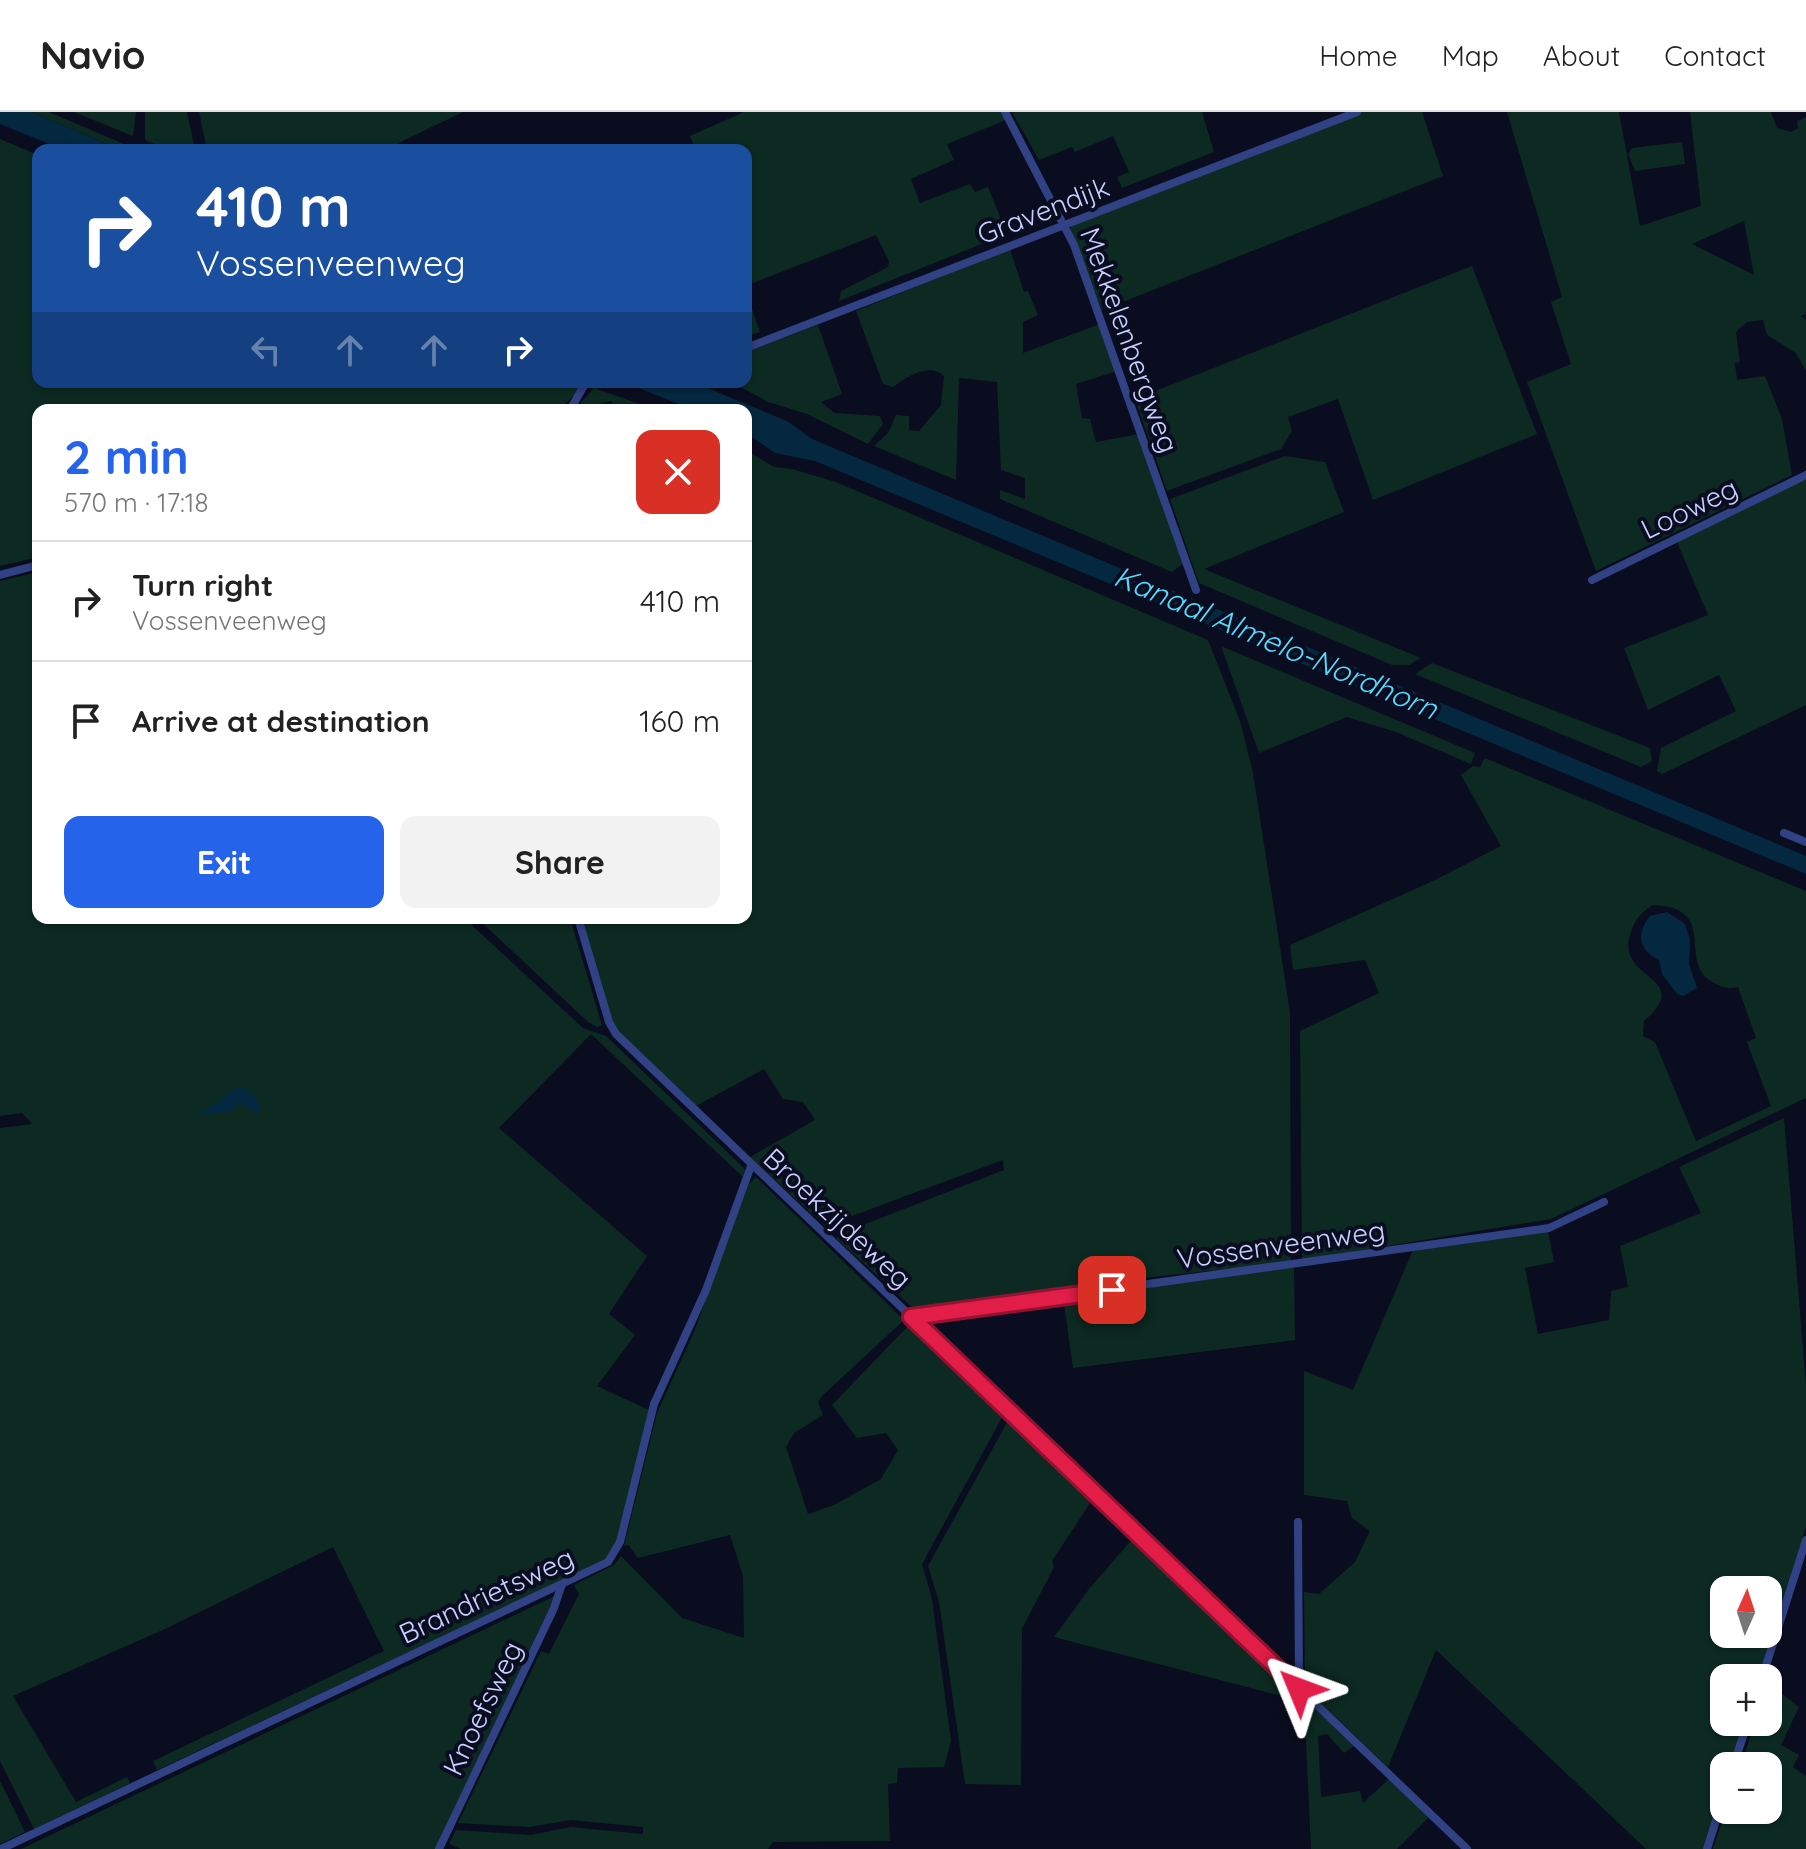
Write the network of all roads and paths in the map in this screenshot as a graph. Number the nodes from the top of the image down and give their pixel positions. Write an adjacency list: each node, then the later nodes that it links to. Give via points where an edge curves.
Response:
1 (1005, 112): 3 (street, Mekkelenbergweg)
2 (1357, 112): 3 (street, Gravendijk)
3 (1065, 225): 4 (street, Gravendijk); 9 (street, Mekkelenbergweg)
4 (752, 346)
5 (1806, 475): 8 (street, Looweg)
6 (32, 567): 7 (street)
7 (0, 575)
8 (1592, 580)
9 (1196, 590)
10 (1784, 833): 11 (street)
11 (1806, 842)
12 (580, 924): 13 (street, Broekzijdeweg, via 616,1034)
13 (751, 1166): 15 (street, Broekzijdeweg); 18 (street, Brandrietsweg, via 706,1290 654,1404 620,1542 608,1562)
14 (1604, 1202): 15 (street, Vossenveenweg, via 1549,1228)
15 (911, 1317): 20 (street, Broekzijdeweg)
16 (1298, 1522): 20 (street)
17 (1806, 1540): 19 (street)
18 (562, 1584): 22 (street, Brandrietsweg); 23 (street, Knoefsweg)
19 (1766, 1664)
20 (1299, 1689): 24 (street, Broekzijdeweg)
21 (1715, 1824): 25 (street)
22 (1, 1849)
23 (439, 1849)
24 (1467, 1849)
25 (1707, 1849)

